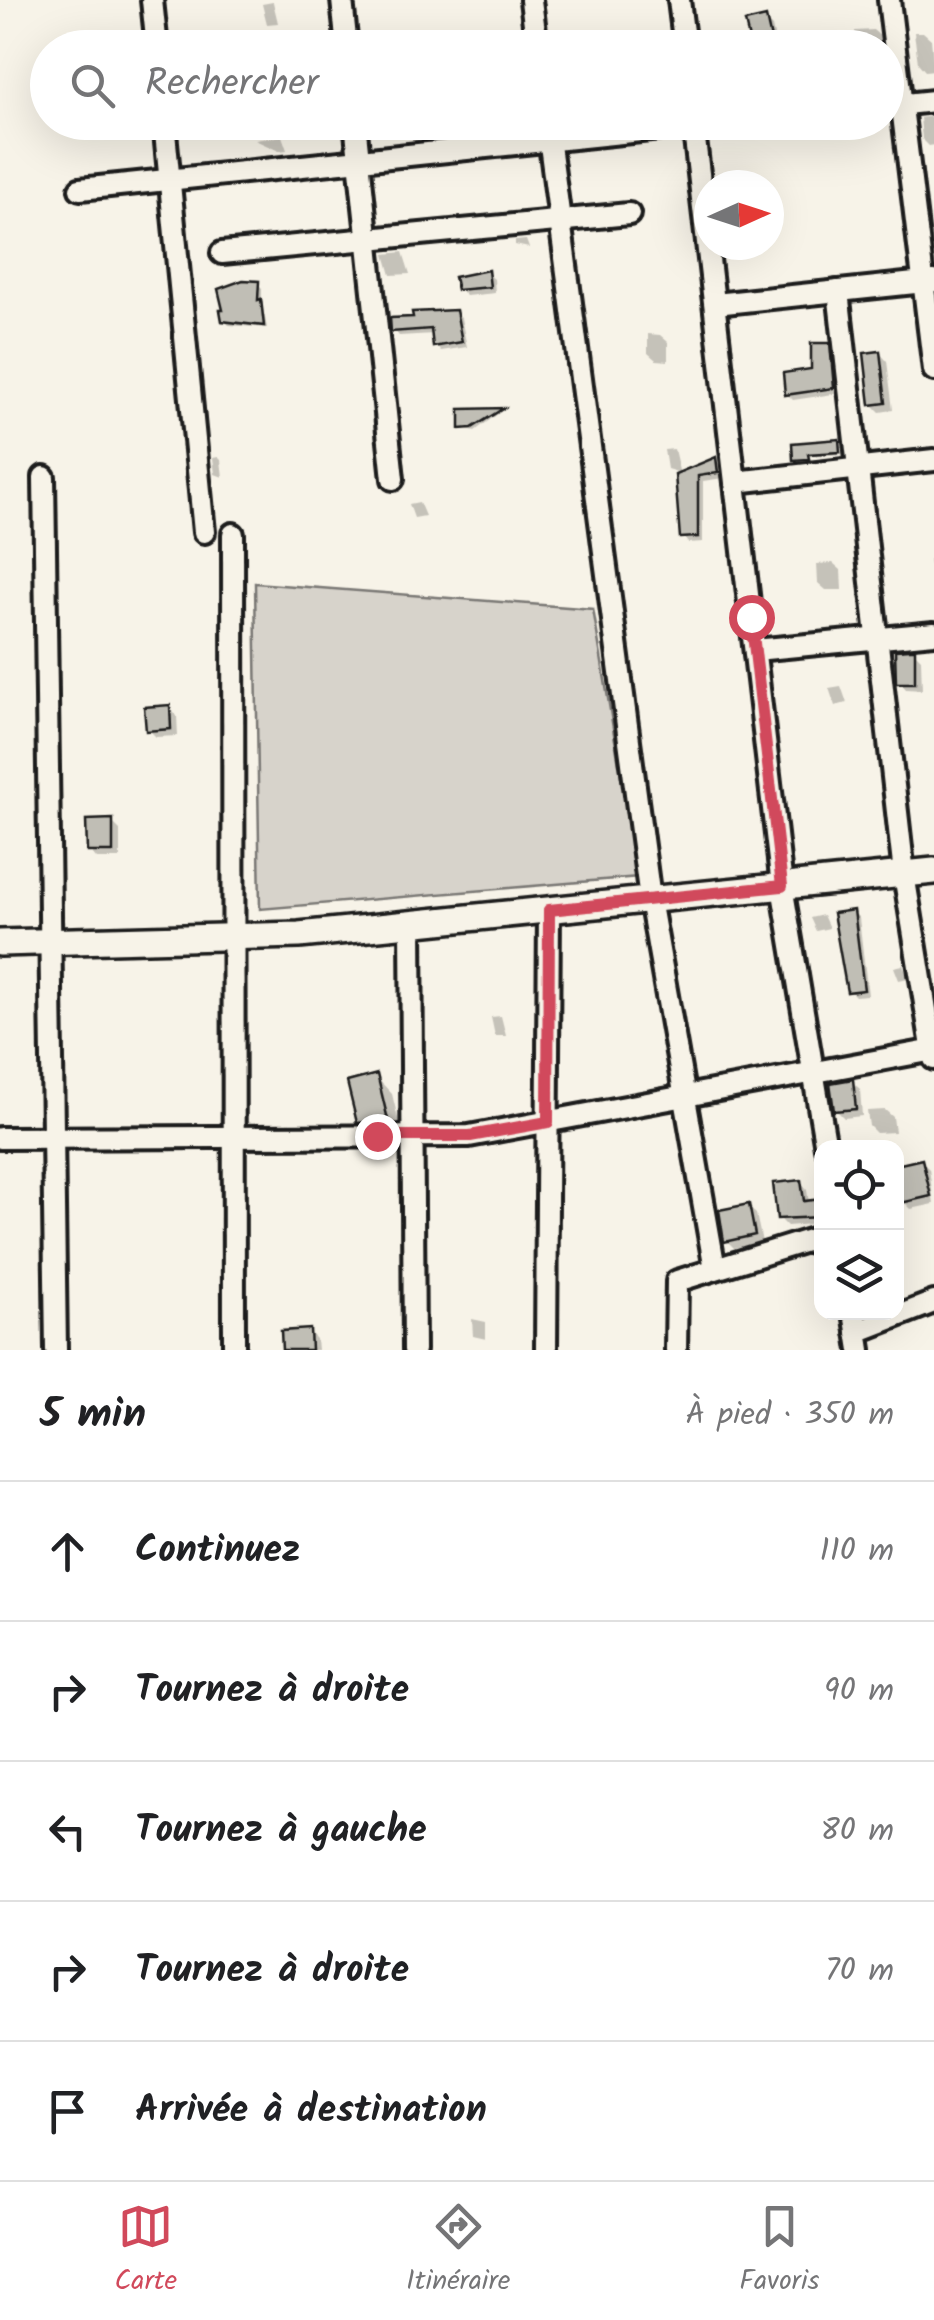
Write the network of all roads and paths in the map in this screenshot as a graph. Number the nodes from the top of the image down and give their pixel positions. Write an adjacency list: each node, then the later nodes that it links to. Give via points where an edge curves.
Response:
1 (152, 0): 6 (street)
2 (342, 0): 7 (street)
3 (531, 0): 8 (street)
4 (679, 0): 9 (street)
5 (890, 0): 10 (street)
6 (155, 30)
7 (345, 30)
8 (535, 30)
9 (683, 30)
10 (891, 30)
11 (934, 102): 12 (street)
12 (904, 105)
13 (166, 140): 20 (street)
14 (357, 140): 19 (street)
15 (494, 140): 19 (street)
16 (549, 140): 23 (street)
17 (696, 140): 28 (street)
18 (901, 140): 26 (street)
19 (359, 160): 20 (street); 24 (street)
20 (170, 180): 21 (street); 35 (street)
21 (80, 189)
22 (629, 214): 23 (street)
23 (560, 221): 24 (street); 43 (street)
24 (368, 240): 25 (street); 33 (street)
25 (222, 254)
26 (929, 282): 27 (street); 29 (street)
27 (838, 291): 28 (street); 31 (street)
28 (714, 304): 34 (street)
29 (934, 370)
30 (934, 460): 31 (street)
31 (858, 468): 34 (street); 38 (street)
32 (44, 476): 47 (street)
33 (393, 478)
34 (735, 482): 39 (street)
35 (204, 532)
36 (233, 534): 46 (street)
37 (934, 634): 38 (street)
38 (878, 639): 39 (street); 41 (street)
39 (755, 650): 42 (street)
40 (934, 870): 41 (main road)
41 (904, 874): 42 (main road); 49 (street)
42 (782, 886): 43 (main road); 51 (street)
43 (650, 900): 44 (main road); 52 (street)
44 (549, 910): 45 (main road); 53 (street)
45 (411, 924): 46 (main road); 54 (street)
46 (234, 937): 47 (main road); 55 (street)
47 (50, 942): 48 (main road); 57 (street)
48 (0, 944)
49 (933, 1050): 50 (street); 51 (street)
50 (934, 1058)
51 (814, 1072): 52 (street); 58 (street)
52 (684, 1096): 53 (street); 60 (street)
53 (548, 1122): 54 (street, via 470,1136); 66 (street)
54 (412, 1136): 55 (street); 65 (street)
55 (234, 1137): 57 (street); 64 (street)
56 (0, 1138): 57 (street)
57 (53, 1138): 63 (street)
58 (825, 1140)
59 (814, 1238): 60 (street)
60 (714, 1269): 67 (street, via 676,1281)
61 (934, 1302): 62 (street)
62 (857, 1332)
63 (56, 1350)
64 (234, 1350)
65 (414, 1350)
66 (546, 1350)
67 (676, 1350)

